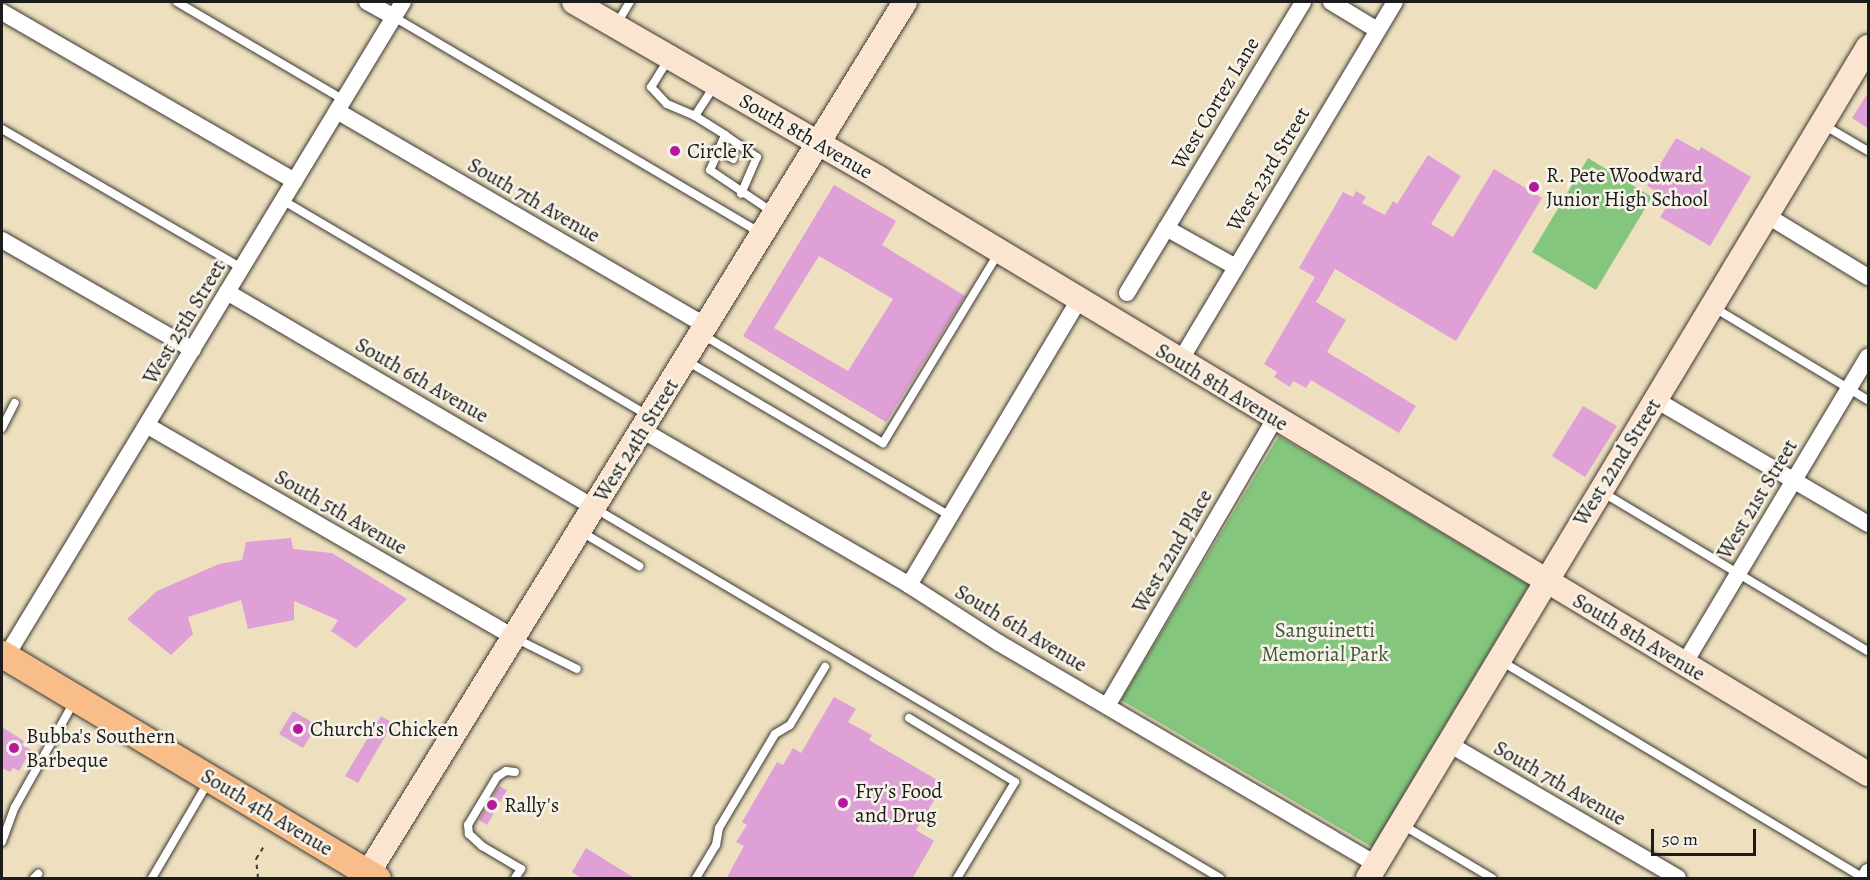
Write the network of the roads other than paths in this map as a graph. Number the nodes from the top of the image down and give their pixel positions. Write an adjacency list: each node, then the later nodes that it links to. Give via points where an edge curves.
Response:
1 (177, 2): 17 (lane)
2 (367, 2): 11 (street)
3 (403, 2): 11 (street, West 25th Street)
4 (574, 2): 12 (street, South 8th Avenue)
5 (630, 2): 12 (lane)
6 (905, 2): 22 (street, West 24th Street)
7 (1303, 2): 31 (street, West Cortez Lane)
8 (1331, 2): 13 (street)
9 (1395, 2): 13 (street, West 23rd Street)
10 (2, 12): 26 (street)
11 (394, 17): 17 (street, West 25th Street); 30 (lane)
12 (616, 26): 15 (street, South 8th Avenue)
13 (1377, 30): 35 (street, West 23rd Street)
14 (1869, 47): 19 (street, West 22nd Street)
15 (670, 57): 16 (street, South 8th Avenue); 18 (lane, via 651,87 667,104)
16 (716, 83): 18 (lane); 22 (street, South 8th Avenue)
17 (341, 105): 26 (street, West 25th Street); 41 (street, South 7th Avenue)
18 (695, 116): 21 (lane)
19 (1822, 123): 24 (lane); 29 (street, West 22nd Street)
20 (2, 129): 34 (lane)
21 (725, 135): 23 (lane); 27 (lane, via 757,157 748,168)
22 (820, 143): 30 (street, West 24th Street); 33 (street, South 8th Avenue)
23 (716, 149): 25 (lane); 27 (lane, via 710,170)
24 (1869, 151)
25 (733, 159)
26 (295, 182): 28 (street, West 25th Street)
27 (741, 194): 30 (lane)
28 (284, 201): 34 (street, West 25th Street); 51 (lane)
29 (1766, 215): 36 (street); 40 (street, West 22nd Street)
30 (770, 225): 41 (street, West 24th Street)
31 (1166, 228): 35 (street); 38 (street, West Cortez Lane)
32 (2, 240): 42 (street)
33 (999, 252): 39 (street, South 8th Avenue); 41 (lane, via 884,443)
34 (242, 267): 37 (street, West 25th Street)
35 (1236, 267): 45 (street, West 23rd Street)
36 (1869, 277)
37 (227, 292): 42 (street, West 25th Street); 56 (street, South 6th Avenue)
38 (1127, 292)
39 (1079, 300): 45 (street, South 8th Avenue); 57 (street)
40 (1713, 307): 46 (lane); 47 (street, West 22nd Street)
41 (705, 331): 44 (street, West 24th Street)
42 (193, 350): 52 (street, West 25th Street)
43 (1869, 357): 46 (street, West 21st Street)
44 (686, 361): 51 (street, West 24th Street); 57 (lane)
45 (1180, 361): 50 (street, South 8th Avenue)
46 (1850, 388): 48 (lane); 54 (street, West 21st Street)
47 (1656, 400): 54 (street); 55 (street, West 22nd Street)
48 (1869, 400)
49 (15, 403): 53 (lane)
50 (1275, 418): 62 (street, South 8th Avenue); 72 (street, West 22nd Place)
51 (647, 423): 56 (street, West 24th Street); 63 (street, South 6th Avenue)
52 (148, 426): 64 (street, South 5th Avenue); 66 (street, West 25th Street)
53 (2, 428)
54 (1795, 480): 58 (street); 61 (street, West 21st Street)
55 (1599, 490): 61 (lane); 62 (street, West 22nd Street)
56 (593, 507): 59 (street, West 24th Street); 87 (lane)
57 (950, 516): 63 (street)
58 (1869, 524)
59 (579, 530): 60 (lane); 64 (street, West 24th Street)
60 (639, 566)
61 (1738, 573): 65 (lane); 68 (street, West 21st Street)
62 (1544, 581): 67 (street, West 22nd Street); 68 (street, South 8th Avenue)
63 (909, 585): 72 (street, South 6th Avenue)
64 (512, 636): 70 (lane); 82 (street, West 24th Street)
65 (1869, 651)
66 (3, 658): 71 (main road, South 4th Avenue)
67 (1498, 659): 74 (street, West 22nd Street); 90 (lane)
68 (1684, 664): 76 (street, South 8th Avenue)
69 (825, 667): 85 (lane, via 790,725 774,734 719,828 716,845)
70 (578, 669)
71 (76, 699): 77 (main road, South 4th Avenue); 79 (lane, via 15,807)
72 (1107, 706): 80 (street, South 6th Avenue)
73 (909, 718): 86 (lane, via 1015,782)
74 (1449, 744): 78 (street, West 22nd Street); 89 (street, South 7th Avenue)
75 (515, 772): 84 (lane, via 506,771 497,777 468,825 469,834 482,846 521,869)
76 (1869, 774)
77 (210, 778): 82 (main road, South 4th Avenue); 83 (lane)
78 (1401, 824): 80 (street, West 22nd Street); 88 (lane)
79 (2, 842)
80 (1372, 871)
81 (1869, 872): 90 (street)
82 (370, 877)
83 (152, 879)
84 (515, 879)
85 (696, 879)
86 (957, 879)
87 (1220, 879)
88 (1492, 879)
89 (1678, 879)
90 (1864, 879)

